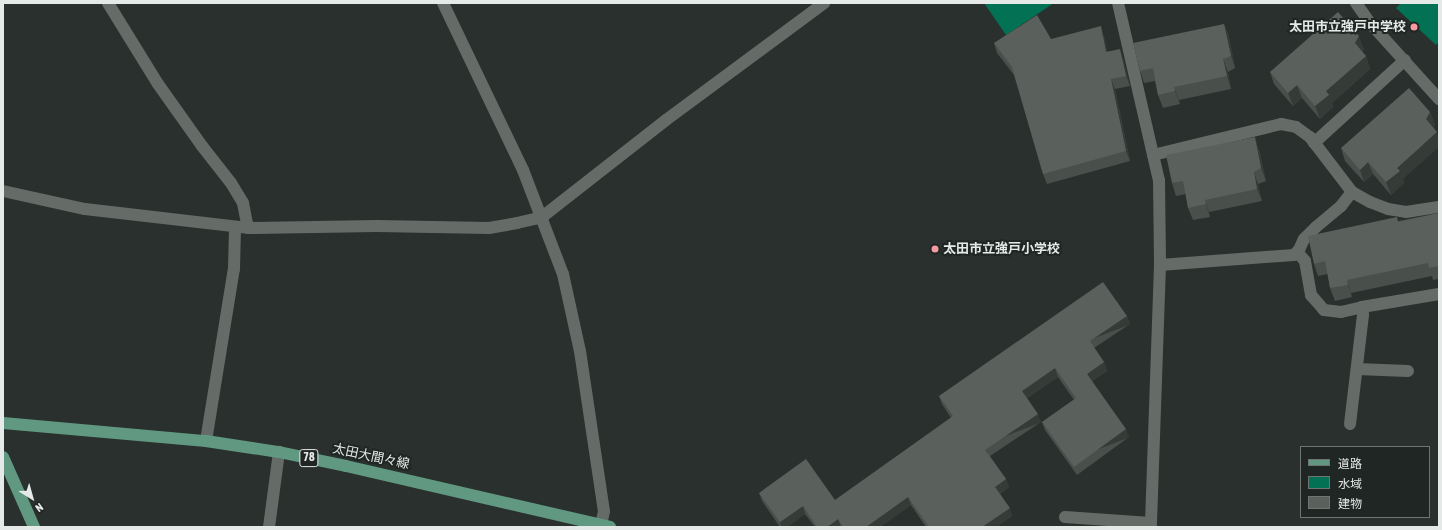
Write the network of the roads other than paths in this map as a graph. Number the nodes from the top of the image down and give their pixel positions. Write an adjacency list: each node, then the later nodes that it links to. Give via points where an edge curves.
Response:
1 (108, 3): 15 (street, via 158,84 239,196)
2 (443, 3): 13 (street, via 523,170)
3 (824, 3): 13 (street, via 666,120)
4 (1118, 3): 9 (street)
5 (1356, 3): 6 (street, via 1370,23)
6 (1405, 60): 7 (street); 8 (street)
7 (1439, 99)
8 (1314, 142): 9 (street, via 1296,127 1281,124); 11 (street)
9 (1153, 155): 17 (street, via 1159,180)
10 (3, 192): 14 (street, via 85,209)
11 (1352, 192): 12 (street, via 1388,209 1406,212); 16 (street, via 1341,206 1308,235)
12 (1439, 206)
13 (542, 217): 15 (street, via 490,228); 29 (street, via 564,274 580,351)
14 (235, 227): 15 (street); 24 (street, via 234,269)
15 (248, 228)
16 (1297, 252): 17 (street, via 1294,255); 19 (street, via 1305,261 1311,295 1324,310 1341,312)
17 (1160, 266): 28 (street)
18 (1439, 294): 19 (street)
19 (1362, 306): 20 (street, via 1364,315)
20 (1357, 369): 21 (street); 23 (street)
21 (1408, 371)
22 (3, 423): 24 (main road, 太田大間々線 / 78)
23 (1350, 424)
24 (206, 441): 25 (main road, 太田大間々線 / 78)
25 (278, 452): 29 (main road, 太田大間々線 / 78); 31 (street)
26 (3, 457): 30 (main road)
27 (1065, 518): 28 (street)
28 (1151, 525)
29 (606, 526)
30 (34, 527)
31 (269, 527)

